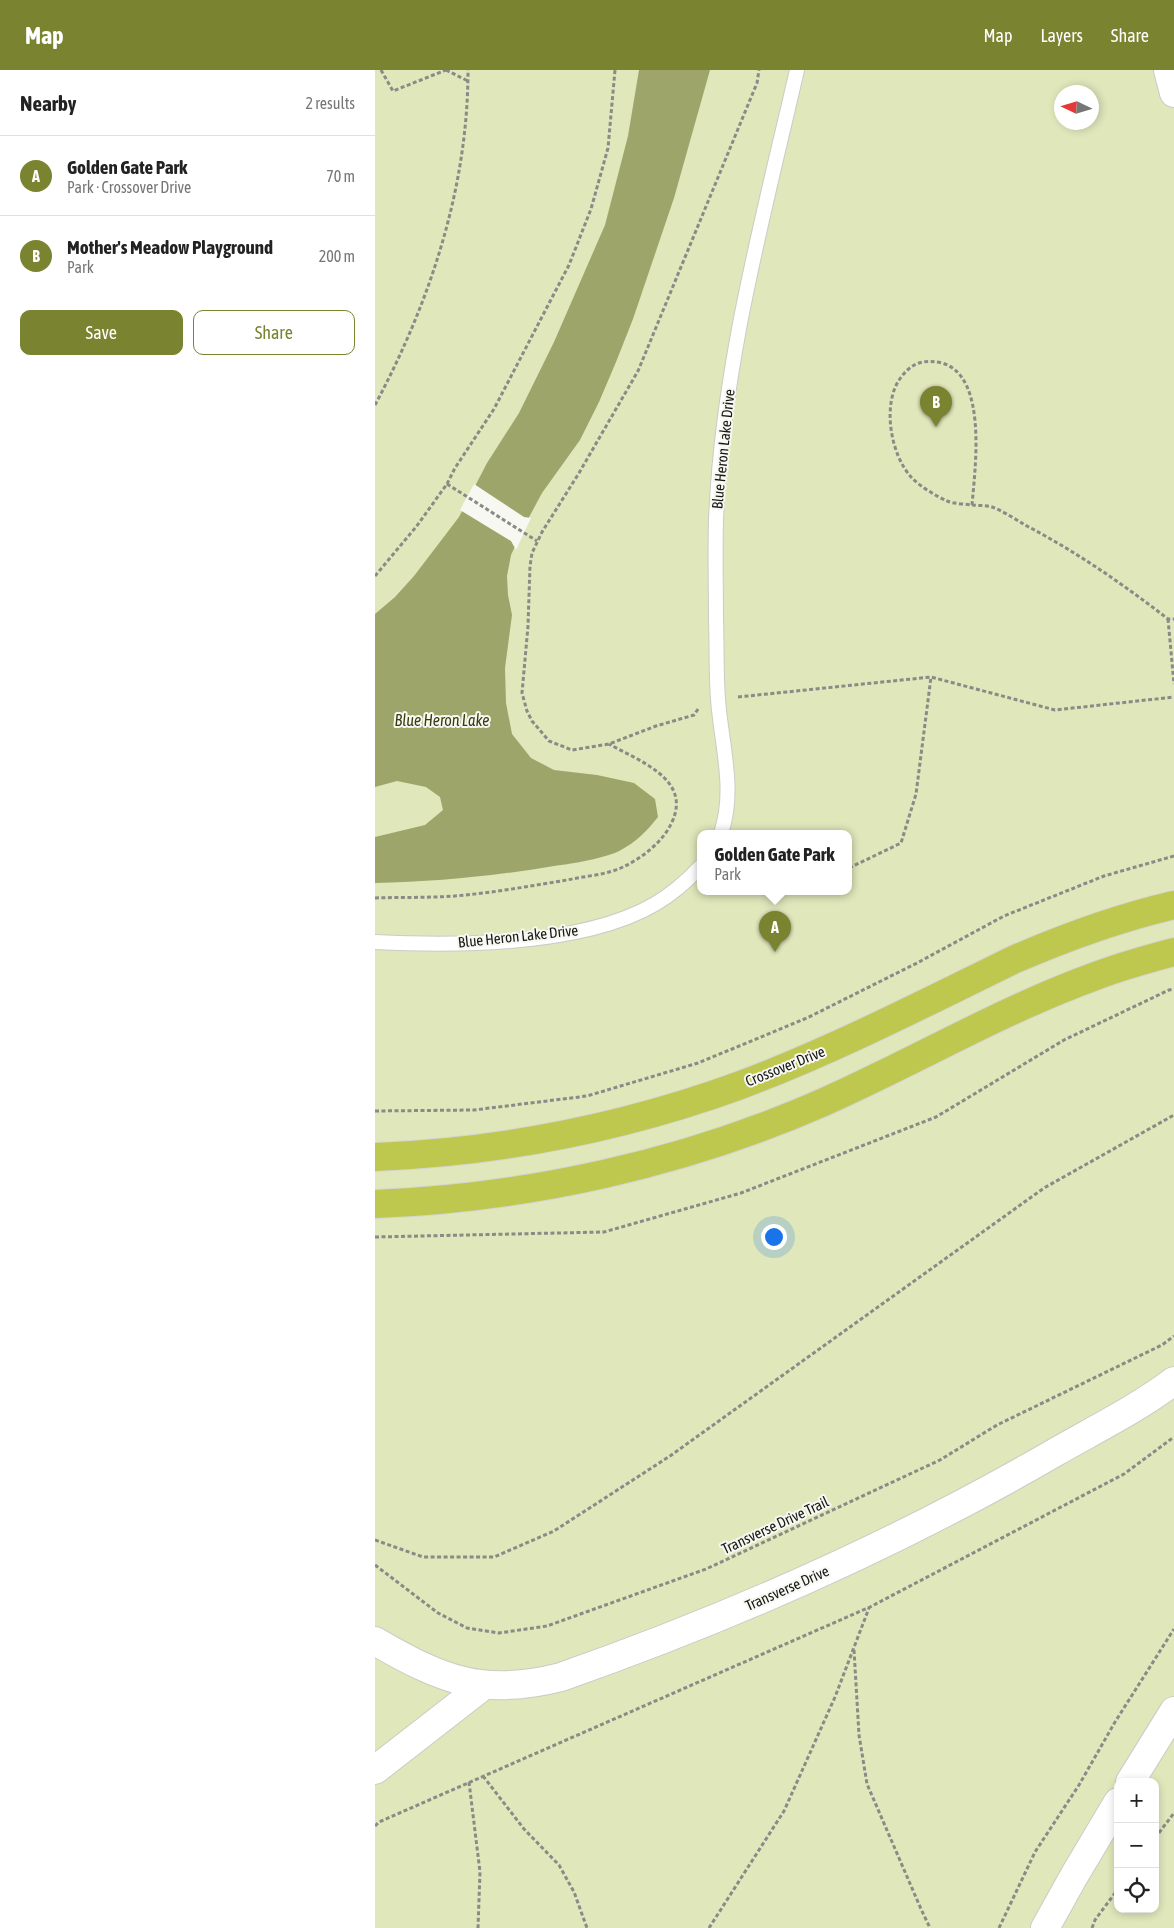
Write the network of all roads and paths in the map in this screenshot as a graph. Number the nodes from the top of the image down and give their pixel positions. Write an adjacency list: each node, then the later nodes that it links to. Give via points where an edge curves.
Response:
1 (381, 70): 2 (path, via 393,91)
2 (446, 70): 8 (path)
3 (468, 70): 8 (path)
4 (615, 70): 11 (path, via 608,148 591,209 569,265 494,410)
5 (759, 70): 13 (path, via 757,83 638,371)
6 (797, 70): 23 (lane, Blue Heron Lake Drive, via 737,337 720,460 716,522 717,689 727,790)
7 (1168, 70): 9 (street)
8 (468, 81): 10 (path, via 463,144 445,235 427,292)
9 (1174, 93)
10 (375, 405)
11 (447, 484): 13 (path); 14 (path, via 403,545)
12 (972, 505): 12 (path, via 948,502 927,489 912,478 899,456 890,418 891,399 895,384 920,361 949,366 965,382 970,394 976,448); 15 (path, via 991,507 1055,540)
13 (537, 541): 22 (path, via 530,566 522,682 527,711 549,741 572,750)
14 (375, 576)
15 (1168, 619): 16 (path); 18 (path)
16 (1174, 619)
17 (931, 677): 19 (path); 20 (path, via 1055,710); 25 (path, via 916,794 901,843)
18 (1174, 684)
19 (733, 697)
20 (1174, 697)
21 (699, 708): 22 (path, via 694,716)
22 (609, 744): 27 (path, via 663,776 675,790 676,815 668,831 637,860 621,868 535,886 455,896)
23 (722, 830)
24 (1174, 856): 32 (path, via 1104,876 1004,916 807,1018 698,1063 587,1096 473,1110)
25 (852, 867)
26 (697, 870): 29 (lane, Blue Heron Lake Drive, via 655,904 631,916 589,928 500,941)
27 (375, 898)
28 (1174, 905): 34 (highway, Crossover Drive, via 1075,934 1013,960 804,1060 689,1102 604,1126 534,1140)
29 (375, 942)
30 (1174, 952): 35 (highway, via 1122,966 1062,989 822,1102 719,1141 650,1162 542,1186 465,1197)
31 (1174, 989): 36 (path, via 1063,1040 935,1117 741,1193 604,1232)
32 (375, 1111)
33 (1174, 1115): 40 (path, via 1043,1188 670,1456 554,1531 494,1557 423,1557)
34 (375, 1157)
35 (375, 1204)
36 (375, 1237)
37 (1174, 1336): 41 (path, Transverse Drive Trail, via 1162,1345 997,1425 940,1460 706,1569 547,1626 499,1633 467,1628 438,1613)
38 (1174, 1381): 46 (street, Transverse Drive, via 1110,1422 971,1500 761,1600 561,1677 536,1684)
39 (1174, 1437): 42 (path, via 1124,1474)
40 (375, 1540)
41 (375, 1565)
42 (869, 1607): 45 (path); 49 (path)
43 (1174, 1629): 61 (path, via 1035,1852)
44 (375, 1641): 46 (street, Transverse Drive, via 432,1672)
45 (854, 1648): 59 (path, via 784,1811); 60 (path, via 859,1735 867,1784)
46 (483, 1686): 48 (street)
47 (1174, 1711): 50 (street)
48 (375, 1770)
49 (483, 1776): 51 (path); 58 (path, via 524,1829 559,1865 574,1892)
50 (1132, 1778)
51 (469, 1782): 54 (path); 57 (path, via 480,1872)
52 (1114, 1809): 62 (street)
53 (1174, 1813): 55 (path)
54 (375, 1826)
55 (1159, 1833)
56 (1114, 1894): 63 (path)
57 (478, 1928)
58 (587, 1928)
59 (709, 1928)
60 (931, 1928)
61 (999, 1928)
62 (1045, 1928)
63 (1092, 1928)

